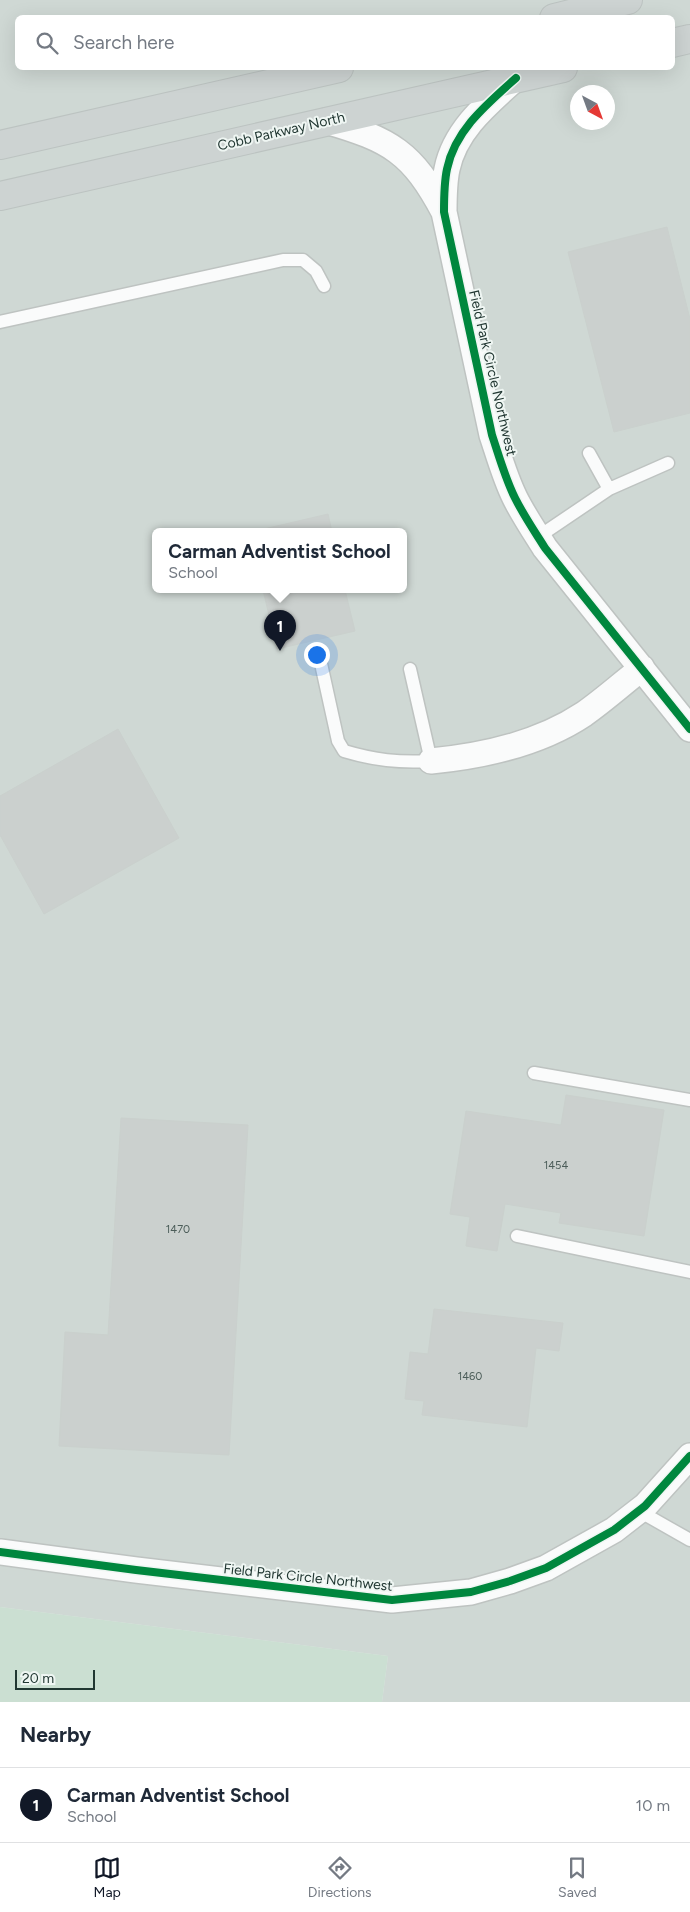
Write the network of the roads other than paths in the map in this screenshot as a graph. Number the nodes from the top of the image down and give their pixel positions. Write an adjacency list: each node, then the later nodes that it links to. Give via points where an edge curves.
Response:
1 (628, 0): 2 (main road)
2 (566, 15)
3 (690, 39): 4 (main road)
4 (675, 42)
5 (330, 70): 9 (main road)
6 (554, 70): 7 (main road, Cobb Parkway North)
7 (516, 78): 8 (main road, Cobb Parkway North); 11 (street, Field Park Circle Northwest, via 486,104 462,132 447,170)
8 (326, 121): 10 (main road, Cobb Parkway North); 11 (street, Field Park Circle Northwest, via 374,137 402,154 425,178)
9 (0, 145)
10 (0, 196)
11 (444, 212): 17 (street, Field Park Circle Northwest, via 492,435 514,496)
12 (324, 286): 13 (lane, via 316,270 303,260 283,260)
13 (0, 322)
14 (588, 454): 16 (lane)
15 (668, 463): 16 (lane)
16 (609, 489): 17 (lane)
17 (538, 538): 19 (street, Field Park Circle Northwest)
18 (318, 650): 22 (lane, via 338,741 344,751 370,759)
19 (642, 668): 21 (street, Field Park Circle Northwest); 22 (street, via 584,714 532,740 490,752)
20 (410, 669): 22 (lane)
21 (690, 729)
22 (430, 761)
23 (534, 1073): 24 (lane)
24 (690, 1100)
25 (517, 1236): 26 (lane)
26 (690, 1272)
27 (690, 1456): 28 (street, Field Park Circle Northwest)
28 (638, 1511): 29 (lane); 30 (street, Field Park Circle Northwest, via 614,1530 546,1568 472,1592 392,1600)
29 (690, 1540)
30 (0, 1552)

